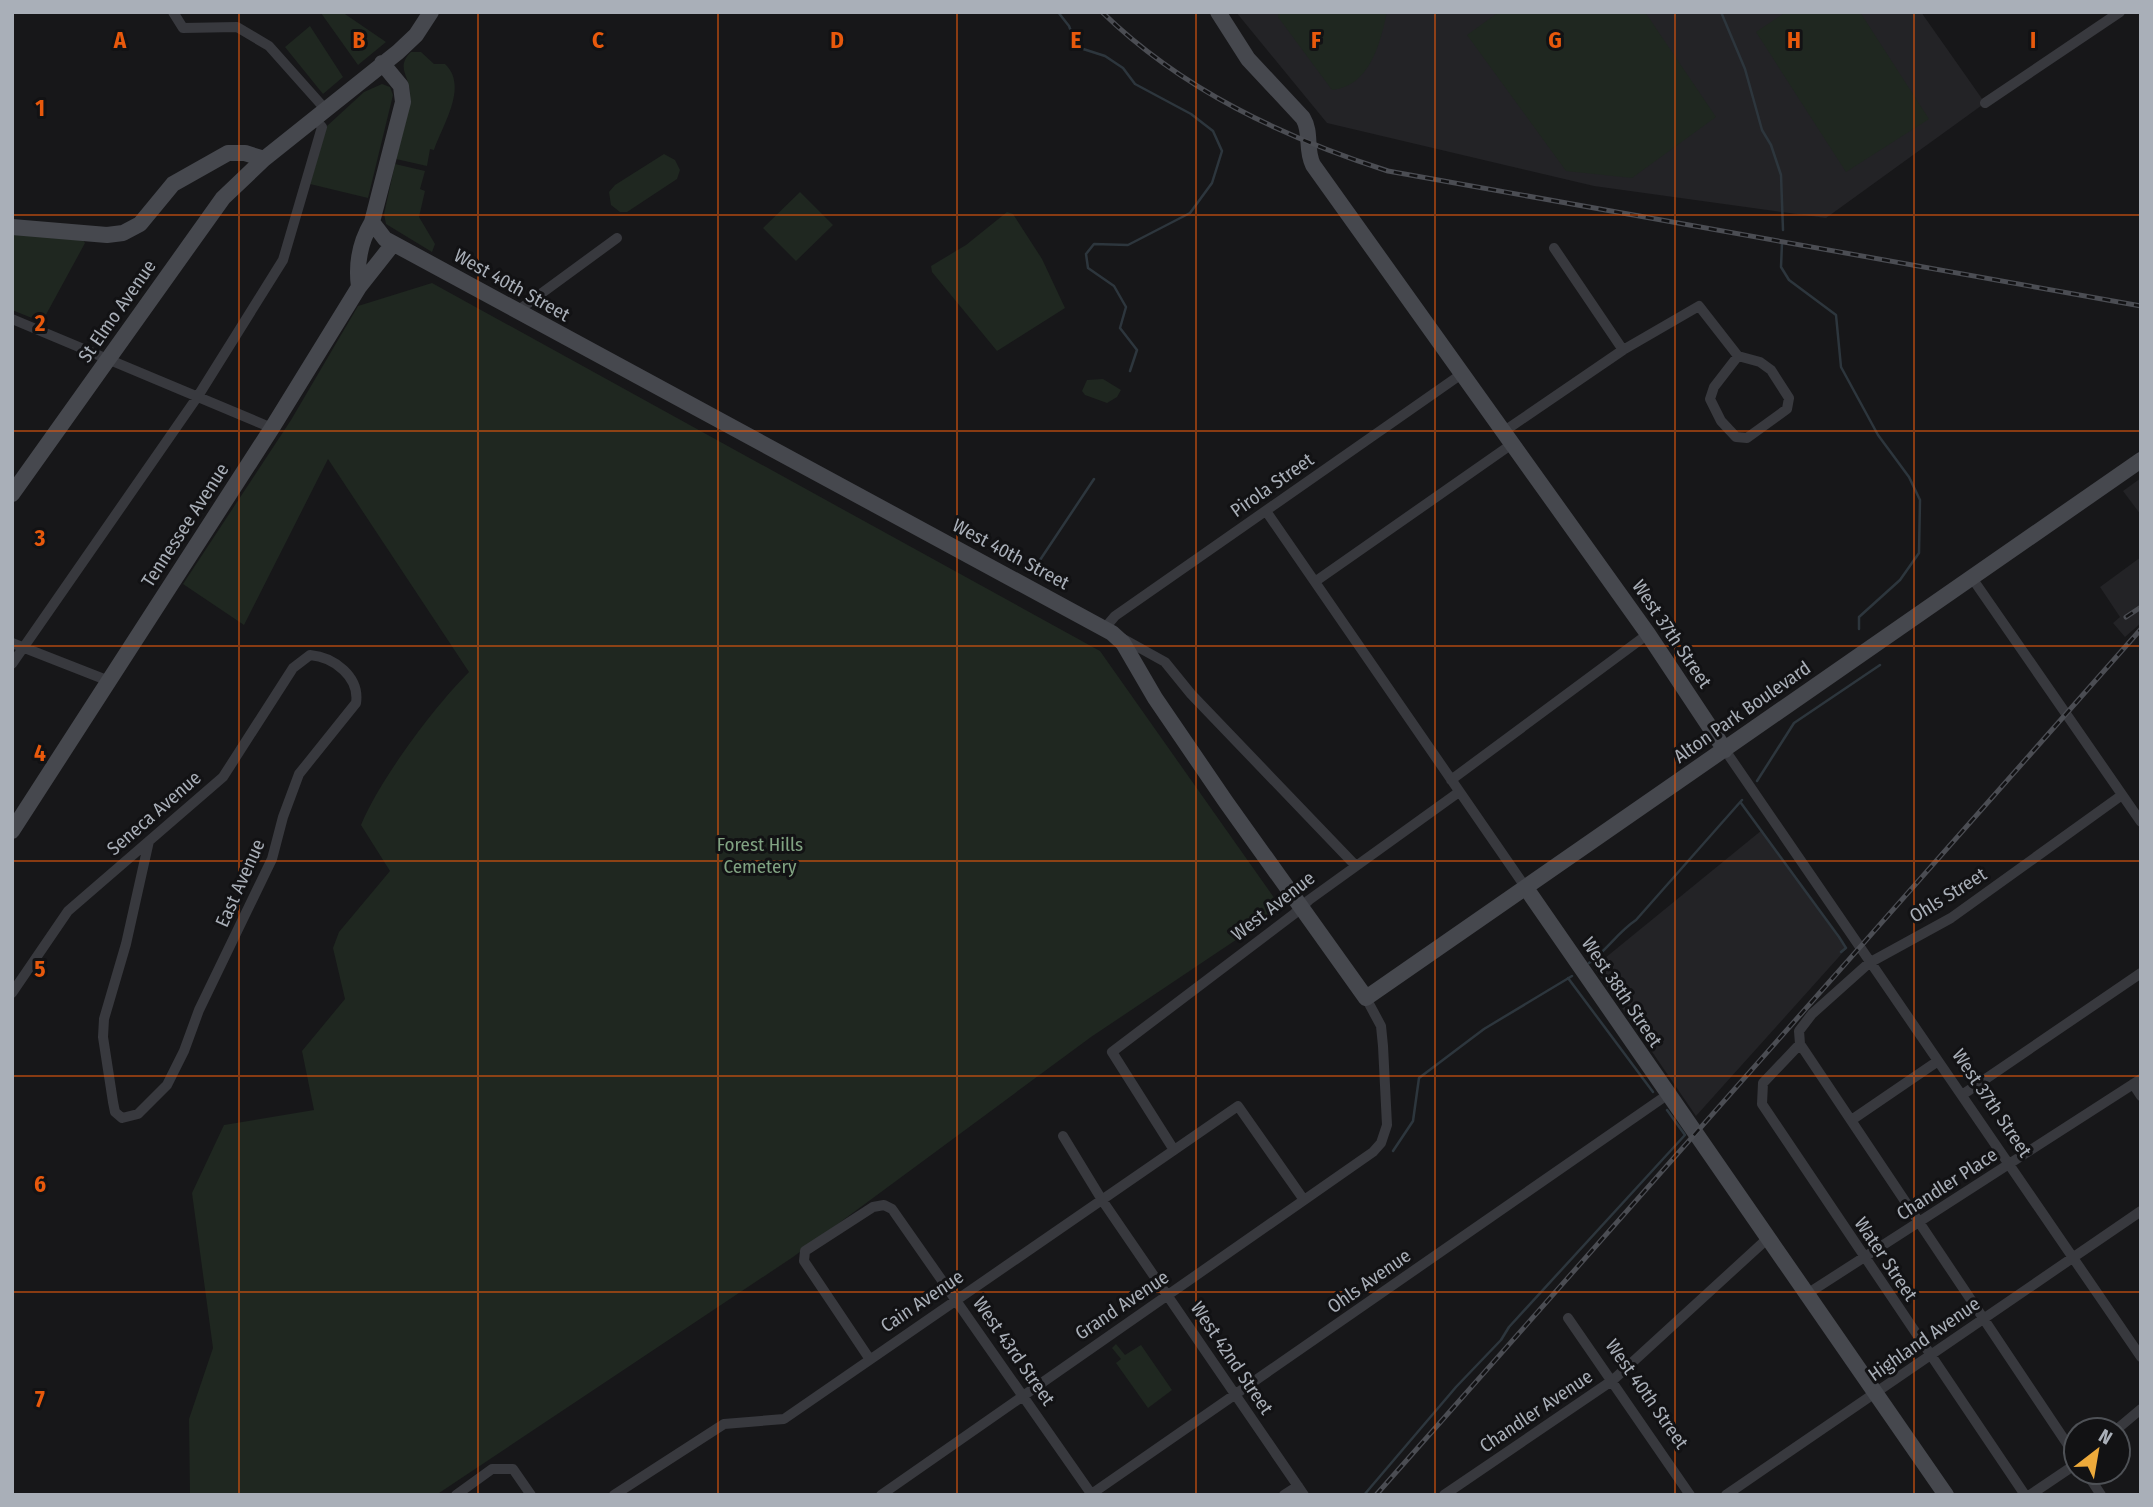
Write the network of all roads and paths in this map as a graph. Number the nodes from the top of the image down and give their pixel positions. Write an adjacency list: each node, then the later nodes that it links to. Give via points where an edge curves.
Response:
1 (173, 12): 7 (street, via 183,28 237,27 269,46)
2 (431, 12): 5 (main road, via 416,35)
3 (1218, 12): 20 (main road, West 37th Street, via 1248,59 1303,118 1309,128 1308,154 1313,165)
4 (2120, 12): 6 (street)
5 (382, 63): 7 (main road); 9 (main road, via 401,86 404,102)
6 (1985, 103)
7 (321, 114): 8 (main road, St Elmo Avenue); 21 (street, via 322,127 283,260)
8 (264, 159): 10 (main road, via 228,153 173,184 140,224 123,233); 19 (main road, St Elmo Avenue, via 223,198)
9 (372, 222): 12 (main road, West 40th Street); 14 (main road, via 360,252)
10 (12, 227)
11 (617, 238): 15 (street)
12 (393, 244): 14 (main road, Tennessee Avenue); 15 (main road, West 40th Street)
13 (1554, 248): 17 (street)
14 (359, 287): 22 (main road, Tennessee Avenue)
15 (516, 313): 29 (main road, West 40th Street)
16 (12, 319): 19 (street)
17 (1623, 350): 18 (street, via 1699,306); 23 (street)
18 (1738, 356): 18 (street, via 1710,398 1721,421 1736,437 1747,438 1780,416 1787,409 1788,398 1771,370)
19 (108, 360): 21 (street); 25 (main road, St Elmo Avenue)
20 (1463, 373): 23 (main road, West 37th Street); 26 (street, Pirola Street)
21 (198, 396): 22 (street); 32 (street)
22 (272, 428): 35 (main road, Tennessee Avenue)
23 (1507, 438): 28 (street); 30 (main road, West 37th Street)
24 (2141, 460): 27 (main road, Alton Park Boulevard)
25 (12, 494)
26 (1266, 511): 28 (street, West 38th Street); 29 (street, Pirola Street, via 1115,616)
27 (1972, 578): 36 (main road, Alton Park Boulevard); 39 (street)
28 (1316, 581): 37 (street, West 38th Street)
29 (1108, 631): 43 (street, via 1165,662); 45 (main road, West 40th Street, via 1123,643 1162,708)
30 (1648, 634): 36 (main road, West 37th Street); 37 (street)
31 (12, 643): 32 (street)
32 (24, 648): 34 (street); 35 (street)
33 (310, 655): 42 (street, Seneca Avenue, via 293,668 223,777); 42 (street, East Avenue, via 325,656 347,674 356,703 299,774 272,859 167,1085 138,1114 122,1118 113,1102 104,1019)
34 (12, 664)
35 (109, 681): 41 (main road, Tennessee Avenue)
36 (1725, 750): 44 (main road, Alton Park Boulevard); 46 (street, West 37th Street)
37 (1451, 780): 38 (street, West 38th Street)
38 (1459, 792): 43 (street, West Avenue); 44 (street, West 38th Street)
39 (2122, 795): 40 (street); 46 (street, Ohls Street, via 1951,918)
40 (2141, 822)
41 (12, 831)
42 (149, 841): 48 (street, Seneca Avenue, via 68,911)
43 (1355, 865): 45 (street, West Avenue)
44 (1525, 888): 49 (main road, Alton Park Boulevard); 53 (main road, West 38th Street)
45 (1301, 907): 49 (main road, West 40th Street); 59 (street, West Avenue, via 1112,1052)
46 (1870, 963): 50 (street, Ohls Street, via 1812,1014 1799,1031); 51 (street, West 37th Street)
47 (2141, 973): 54 (street)
48 (12, 993)
49 (1366, 998): 58 (street, West 40th Street, via 1381,1026 1387,1125)
50 (1800, 1044): 56 (street); 66 (street, Water Street, via 1763,1083 1762,1104)
51 (1938, 1061): 54 (street, West 37th Street); 56 (street)
52 (2137, 1082): 55 (street); 60 (street, Chandler Place)
53 (1667, 1095): 65 (main road, West 38th Street); 78 (street, Ohls Avenue)
54 (1962, 1095): 60 (street, West 37th Street)
55 (2141, 1096)
56 (1853, 1119): 64 (street)
57 (1063, 1136): 61 (street, West 42nd Street)
58 (1381, 1143): 62 (street, Grand Avenue)
59 (1174, 1150): 61 (street, Cain Avenue); 62 (street, Cain Avenue, via 1238,1106)
60 (2008, 1165): 64 (street, Chandler Place); 67 (street, West 37th Street)
61 (1102, 1200): 69 (street, West 42nd Street); 70 (street, Cain Avenue)
62 (1304, 1200): 69 (street, Grand Avenue)
63 (2141, 1211): 67 (street, Highland Avenue)
64 (1921, 1222): 66 (street, Chandler Place); 72 (street)
65 (1767, 1239): 68 (main road, West 38th Street); 76 (street, Chandler Avenue)
66 (1864, 1258): 68 (street, Chandler Place); 73 (street, Water Street)
67 (2073, 1258): 72 (street, Highland Avenue); 74 (street, West 37th Street)
68 (1808, 1294): 79 (main road, West 38th Street)
69 (1168, 1295): 77 (street, Grand Avenue); 78 (street, West 42nd Street)
70 (957, 1299): 75 (street, Cain Avenue); 75 (street, West 43rd Street, via 892,1209 884,1205 873,1207 805,1251 804,1261); 77 (street, West 43rd Street)
71 (1567, 1318): 76 (street, West 40th Street)
72 (1982, 1320): 73 (street, Highland Avenue); 80 (street)
73 (1930, 1356): 79 (street, Highland Avenue); 94 (street, Water Street)
74 (2141, 1357)
75 (869, 1358): 83 (street, Cain Avenue, via 784,1419 724,1424)
76 (1613, 1380): 90 (street, Chandler Avenue); 91 (street, West 40th Street)
77 (1023, 1394): 84 (street, West 43rd Street); 88 (street, Grand Avenue)
78 (1237, 1395): 82 (street, West 42nd Street); 84 (street, Ohls Avenue)
79 (1875, 1395): 92 (street, Highland Avenue); 93 (main road, West 38th Street)
80 (2062, 1437)
81 (2062, 1473): 94 (street)
82 (1301, 1490): 89 (street)
83 (626, 1491): 87 (street, Cain Avenue)
84 (1091, 1494)
85 (456, 1495): 86 (street, via 492,1469 513,1469)
86 (531, 1495)
87 (614, 1495)
88 (881, 1495)
89 (1284, 1495)
90 (1444, 1495)
91 (1690, 1495)
92 (1726, 1495)
93 (1946, 1495)
94 (2028, 1495)

